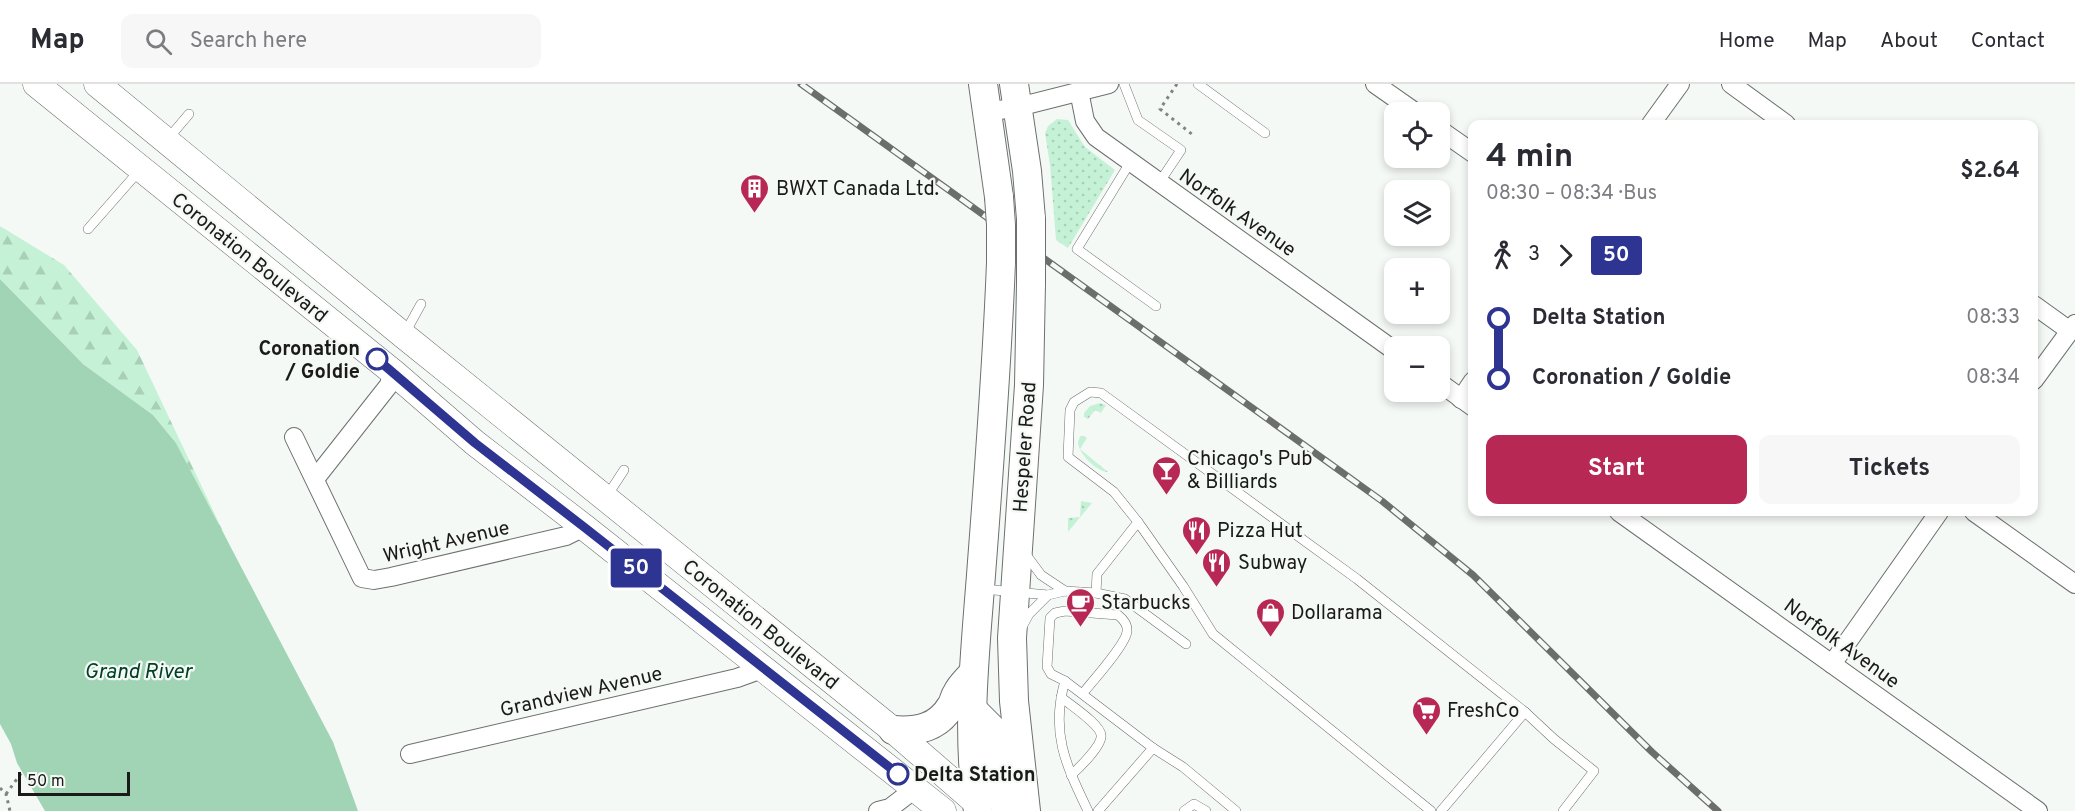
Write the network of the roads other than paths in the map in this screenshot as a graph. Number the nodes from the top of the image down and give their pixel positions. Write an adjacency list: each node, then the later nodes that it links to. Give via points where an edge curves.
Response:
1 (36, 84): 22 (main road, Coronation Boulevard)
2 (97, 84): 19 (main road, Coronation Boulevard)
3 (983, 84): 13 (main road, Hespeler Road)
4 (1109, 84): 10 (street)
5 (1124, 84): 23 (lane, via 1138,120 1181,150)
6 (1198, 84): 17 (lane)
7 (1375, 84): 12 (street)
8 (1680, 84): 15 (street)
9 (1731, 84): 16 (street)
10 (1078, 88): 11 (street); 21 (street, Norfolk Avenue, via 1085,121 1096,137)
11 (1016, 95): 13 (street); 44 (main road, Hespeler Road, bridge, via 1031,219 1029,385)
12 (1401, 102)
13 (987, 112): 46 (main road, Hespeler Road, bridge, via 999,197 1001,262)
14 (189, 114): 19 (lane)
15 (1654, 120)
16 (1780, 120)
17 (1265, 133)
18 (1450, 137): 20 (street)
19 (166, 140): 22 (main road); 29 (main road, Coronation Boulevard)
20 (1468, 150)
21 (1131, 161): 23 (street, Norfolk Avenue); 26 (lane, via 1077,249)
22 (141, 169): 24 (lane); 31 (main road, Coronation Boulevard)
23 (1159, 183): 30 (street, Norfolk Avenue)
24 (88, 229)
25 (421, 304): 29 (lane)
26 (1156, 306)
27 (2038, 308): 28 (street)
28 (2073, 330): 32 (street)
29 (404, 335): 31 (main road); 38 (main road, Coronation Boulevard)
30 (1384, 343)
31 (393, 372): 37 (street, via 389,385); 43 (main road, Coronation Boulevard, via 475,443)
32 (2038, 375)
33 (1450, 390): 34 (street)
34 (1467, 403)
35 (294, 437): 37 (street, Wright Avenue)
36 (624, 470): 38 (lane)
37 (315, 479): 43 (street, Wright Avenue, via 362,578 374,580 566,536)
38 (606, 498): 43 (main road); 52 (main road, Coronation Boulevard)
39 (1625, 516): 54 (street, Norfolk Avenue)
40 (1937, 516): 54 (street)
41 (1980, 516): 45 (street)
42 (1138, 522): 49 (lane, via 1097,574); 61 (lane, via 1114,492 1068,457 1070,410 1074,402 1090,392 1101,393 1357,579); 79 (lane, via 1213,634)
43 (584, 527): 55 (main road, Coronation Boulevard)
44 (1017, 544): 47 (lane, via 1041,575); 48 (main road, Hespeler Road)
45 (2075, 584)
46 (980, 588): 48 (lane); 56 (main road, Hespeler Road)
47 (1065, 591): 49 (lane); 50 (lane)
48 (1014, 592): 50 (lane); 51 (main road, Hespeler Road)
49 (1095, 593): 53 (lane, via 1125,599)
50 (1048, 595): 51 (lane)
51 (1012, 638): 65 (main road, Hespeler Road)
52 (783, 641): 55 (main road); 62 (main road, Coronation Boulevard)
53 (1186, 644)
54 (1832, 664): 82 (street, Norfolk Avenue)
55 (762, 669): 64 (street, Grandview Avenue, via 738,678); 67 (main road, Coronation Boulevard)
56 (972, 674): 60 (main road, Hespeler Road); 62 (main road, via 934,724 911,731)
57 (1065, 681): 58 (lane); 58 (lane, via 1051,674 1047,667 1050,618 1065,611 1118,615 1125,621 1127,631 1123,642); 59 (lane)
58 (1083, 693): 63 (lane)
59 (1060, 697): 66 (lane, via 1061,746); 66 (lane, via 1098,727 1101,734 1101,741)
60 (971, 708): 68 (main road, Hespeler Road, via 972,755); 71 (main road, via 994,731)
61 (1525, 711): 80 (lane); 81 (lane, via 1594,771)
62 (893, 730): 68 (main road, Coronation Boulevard)
63 (1153, 748): 75 (lane); 78 (lane, via 1183,767)
64 (410, 754)
65 (1022, 772): 72 (main road, Hespeler Road); 73 (main road)
66 (1071, 775): 74 (lane)
67 (916, 788): 69 (street); 70 (main road, Coronation Boulevard)
68 (981, 809)
69 (886, 810)
70 (943, 811)
71 (1006, 811)
72 (1026, 811)
73 (1039, 811)
74 (1088, 811)
75 (1098, 811)
76 (1184, 811): 77 (lane, via 1194,804)
77 (1206, 811)
78 (1236, 811)
79 (1431, 811)
80 (1441, 811)
81 (1563, 811)
82 (2038, 811)

